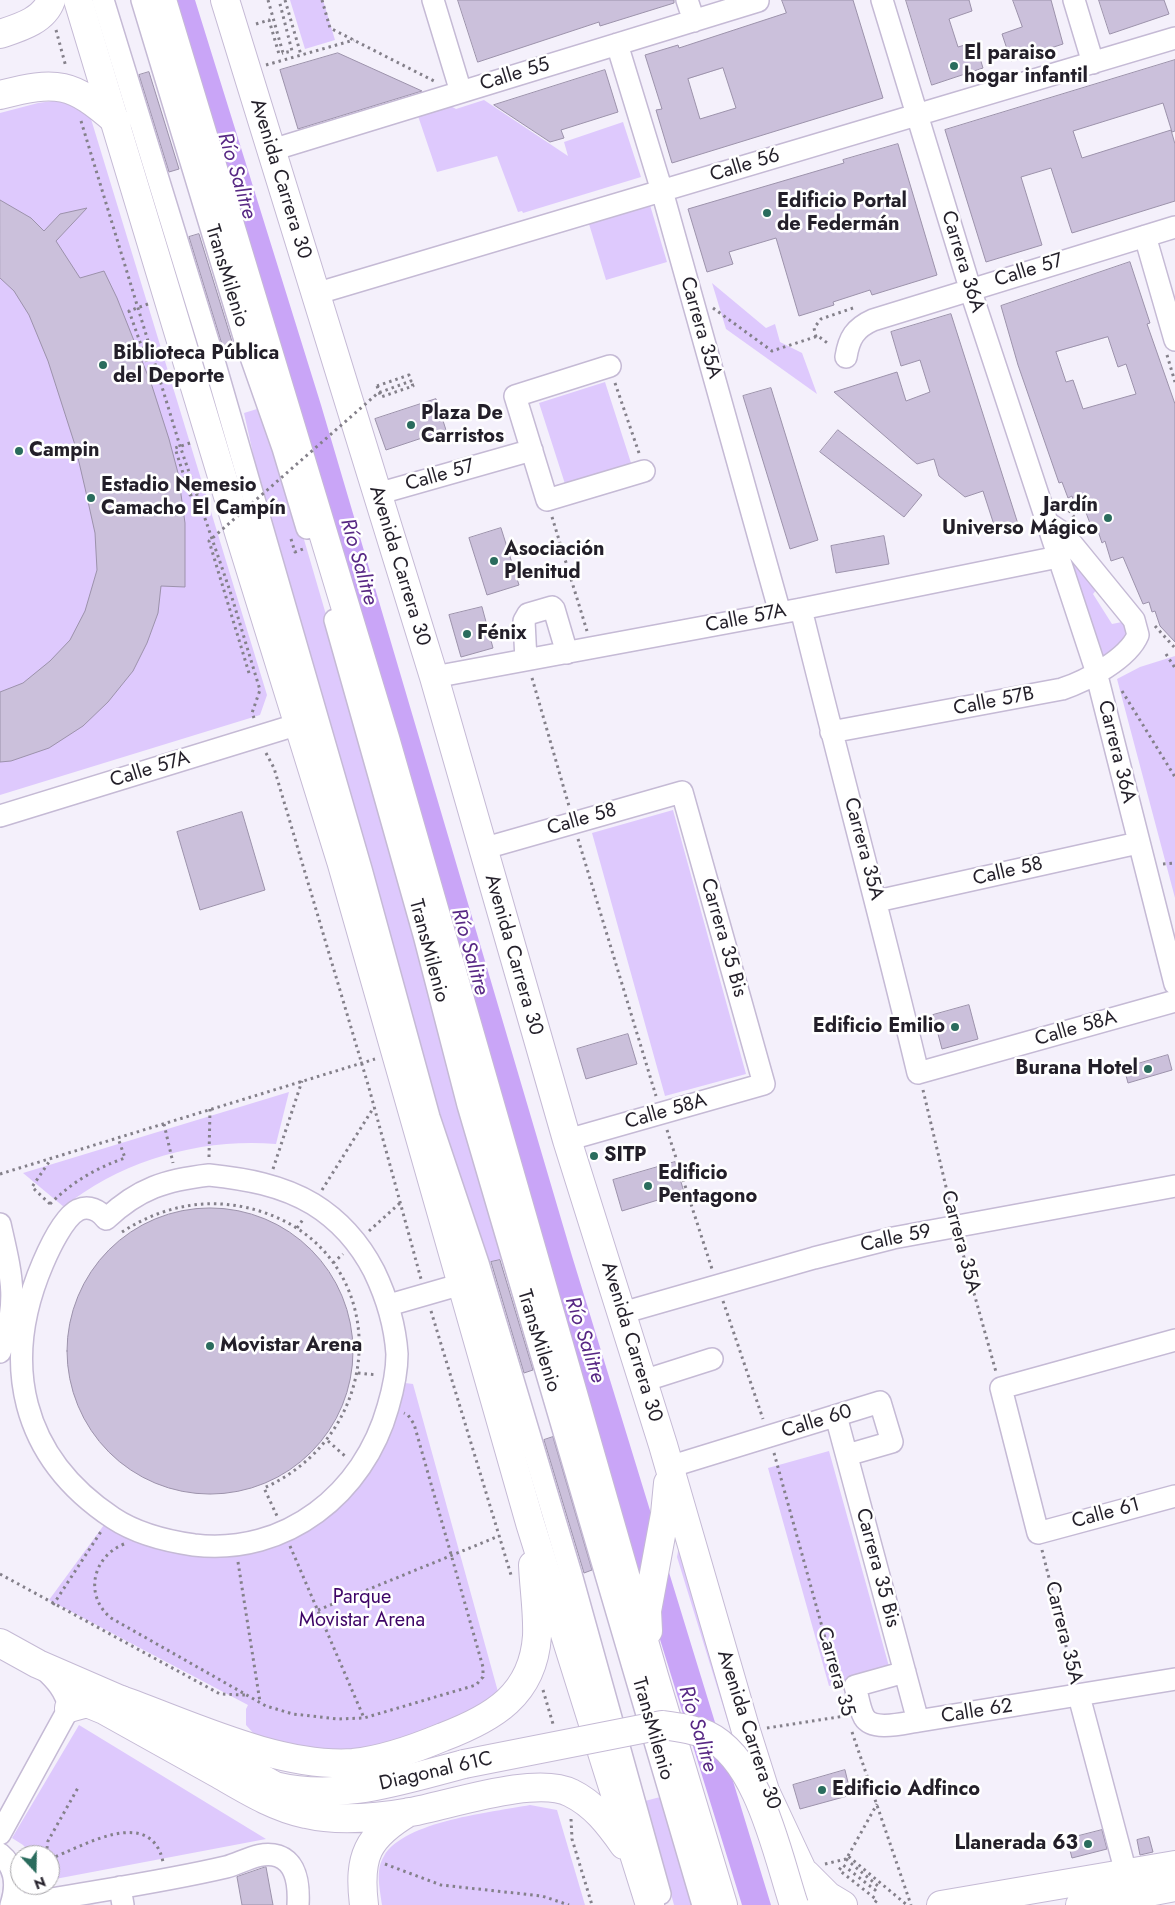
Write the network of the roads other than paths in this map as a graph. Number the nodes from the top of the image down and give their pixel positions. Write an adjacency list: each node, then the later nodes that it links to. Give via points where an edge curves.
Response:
1 (78, 0): 20 (main road)
2 (103, 0): 91 (street, TransMilenio, via 212,354 362,869 429,1117 478,1263 569,1564)
3 (142, 0): 92 (street, TransMilenio, via 245,340 283,448 338,628 468,1105)
4 (162, 0): 70 (main road, via 385,738)
5 (225, 0): 21 (main road, Avenida Carrera 30)
6 (433, 0): 17 (street)
7 (687, 0): 12 (street)
8 (882, 0): 19 (street, Carrera 36A)
9 (1074, 0): 16 (street)
10 (758, 1): 12 (street, Calle 55)
11 (50, 2): 13 (main road, via 32,22)
12 (694, 21): 15 (street, Calle 55)
13 (0, 34)
14 (1175, 38): 16 (street, Calle 56)
15 (617, 44): 17 (street, Calle 55); 22 (street, Carrera 35A)
16 (1093, 63): 19 (street, Calle 56)
17 (459, 87): 21 (street, Calle 55)
18 (0, 95): 20 (main road, via 32,86 71,89 89,98)
19 (917, 114): 22 (street, Calle 56); 25 (street, Carrera 36A)
20 (117, 122): 41 (main road)
21 (272, 150): 26 (main road, Avenida Carrera 30)
22 (662, 191): 26 (street, Calle 56); 36 (street, Carrera 35A)
23 (1175, 226): 24 (street, Calle 57)
24 (1145, 236): 25 (street, Calle 57); 27 (street)
25 (970, 288): 28 (street, Calle 57, via 860,326 849,340); 33 (street, Carrera 36A)
26 (315, 294): 32 (main road, Avenida Carrera 30)
27 (1171, 346)
28 (846, 357)
29 (610, 366): 30 (street, via 515,396)
30 (532, 450): 31 (street, via 547,500); 32 (street, Calle 57)
31 (644, 471)
32 (376, 494): 40 (main road, Avenida Carrera 30)
33 (1048, 523): 34 (street, Carrera 36A); 39 (street, Calle 57B, via 1063,533 1144,628 1128,649)
34 (1058, 556): 35 (street, Calle 57A); 39 (street, Carrera 36A)
35 (801, 609): 36 (street, Calle 57A); 42 (street, Carrera 35A)
36 (780, 613): 37 (street, Calle 57A)
37 (567, 653): 38 (street, Calle 57A); 38 (street, via 552,607 528,614 524,621)
38 (526, 660): 40 (street, Calle 57A)
39 (1097, 674): 42 (street, Calle 57B, via 1062,689); 45 (street, Carrera 36A)
40 (434, 678): 46 (main road, Avenida Carrera 30)
41 (299, 724): 44 (street, Calle 57A); 55 (main road)
42 (831, 732): 47 (street, Carrera 35A)
43 (682, 792): 46 (street, Calle 58); 51 (street, Carrera 35 Bis)
44 (0, 816)
45 (1138, 843): 47 (street, Calle 58); 48 (street, Carrera 36A)
46 (482, 849): 52 (main road, Avenida Carrera 30)
47 (877, 902): 50 (street, Carrera 35A)
48 (1175, 984)
49 (1175, 1001): 50 (street, Calle 58A)
50 (918, 1073)
51 (764, 1084): 52 (street, Calle 58A)
52 (567, 1140): 57 (main road, Avenida Carrera 30)
53 (1175, 1186): 57 (street, Calle 59, via 854,1248)
54 (0, 1224): 59 (street, via 14,1293 12,1315)
55 (462, 1284): 56 (street); 66 (main road)
56 (389, 1305): 56 (street, via 356,1242 335,1220 313,1204 268,1184 209,1175 176,1179 137,1194 106,1219 98,1210 89,1208 76,1211 67,1220 38,1273 19,1343 20,1386 28,1418 46,1453 75,1487 127,1526 168,1540 209,1546 235,1545 284,1531 314,1515 346,1488 373,1448 385,1418 395,1377 397,1356)
57 (622, 1313): 61 (main road, Avenida Carrera 30)
58 (1175, 1340): 65 (street, Calle 61, via 1001,1388 1038,1533)
59 (0, 1352)
60 (712, 1359): 61 (street)
61 (643, 1381): 64 (main road, Avenida Carrera 30)
62 (836, 1416): 63 (street, Carrera 35 Bis); 63 (street, Calle 60, via 880,1402 892,1442); 64 (street, Calle 60)
63 (847, 1455): 69 (street, Carrera 35 Bis)
64 (669, 1467): 70 (main road, via 665,1514 647,1613); 81 (main road, Avenida Carrera 30, via 768,1799)
65 (1175, 1496)
66 (530, 1523): 73 (main road, via 537,1636 533,1657 522,1685 505,1706 460,1731 389,1757 325,1764 266,1753); 79 (main road)
67 (0, 1643): 68 (main road, Diagonal 61C)
68 (38, 1664): 73 (main road, Diagonal 61C); 74 (street, via 61,1687)
69 (905, 1672): 75 (street, Carrera 35 Bis); 75 (street, Calle 62, via 855,1686 864,1717 869,1722 876,1725)
70 (654, 1676): 93 (main road)
71 (1175, 1680): 72 (street, Calle 62)
72 (1079, 1696): 75 (street, Calle 62); 82 (street, Carrera 35A)
73 (121, 1700): 94 (main road, Diagonal 61C, bridge, via 258,1778 298,1792 350,1791 464,1764 662,1725 687,1729 706,1735 746,1770)
74 (69, 1708): 76 (main road, via 87,1703 104,1710 267,1802 289,1810 342,1818); 77 (street)
75 (918, 1721)
76 (409, 1812): 79 (main road, via 526,1787 552,1787 570,1792 592,1806); 89 (main road, via 382,1831 364,1857 361,1879)
77 (0, 1834)
78 (0, 1854): 86 (street, via 11,1868 15,1881)
79 (635, 1861): 90 (main road)
80 (1175, 1865): 82 (main road)
81 (802, 1870): 95 (main road, Avenida Carrera 30); 96 (main road)
82 (1126, 1884): 83 (main road); 97 (main road); 98 (main road)
83 (1175, 1887)
84 (121, 1896): 85 (street); 88 (street, via 167,1878 276,1855 286,1861 294,1872)
85 (47, 1902): 87 (street)
86 (11, 1905)
87 (19, 1905)
88 (298, 1905)
89 (364, 1905)
90 (650, 1905)
91 (663, 1905)
92 (703, 1905)
93 (723, 1905)
94 (794, 1905)
95 (815, 1905)
96 (842, 1905)
97 (941, 1905)
98 (1080, 1905)

